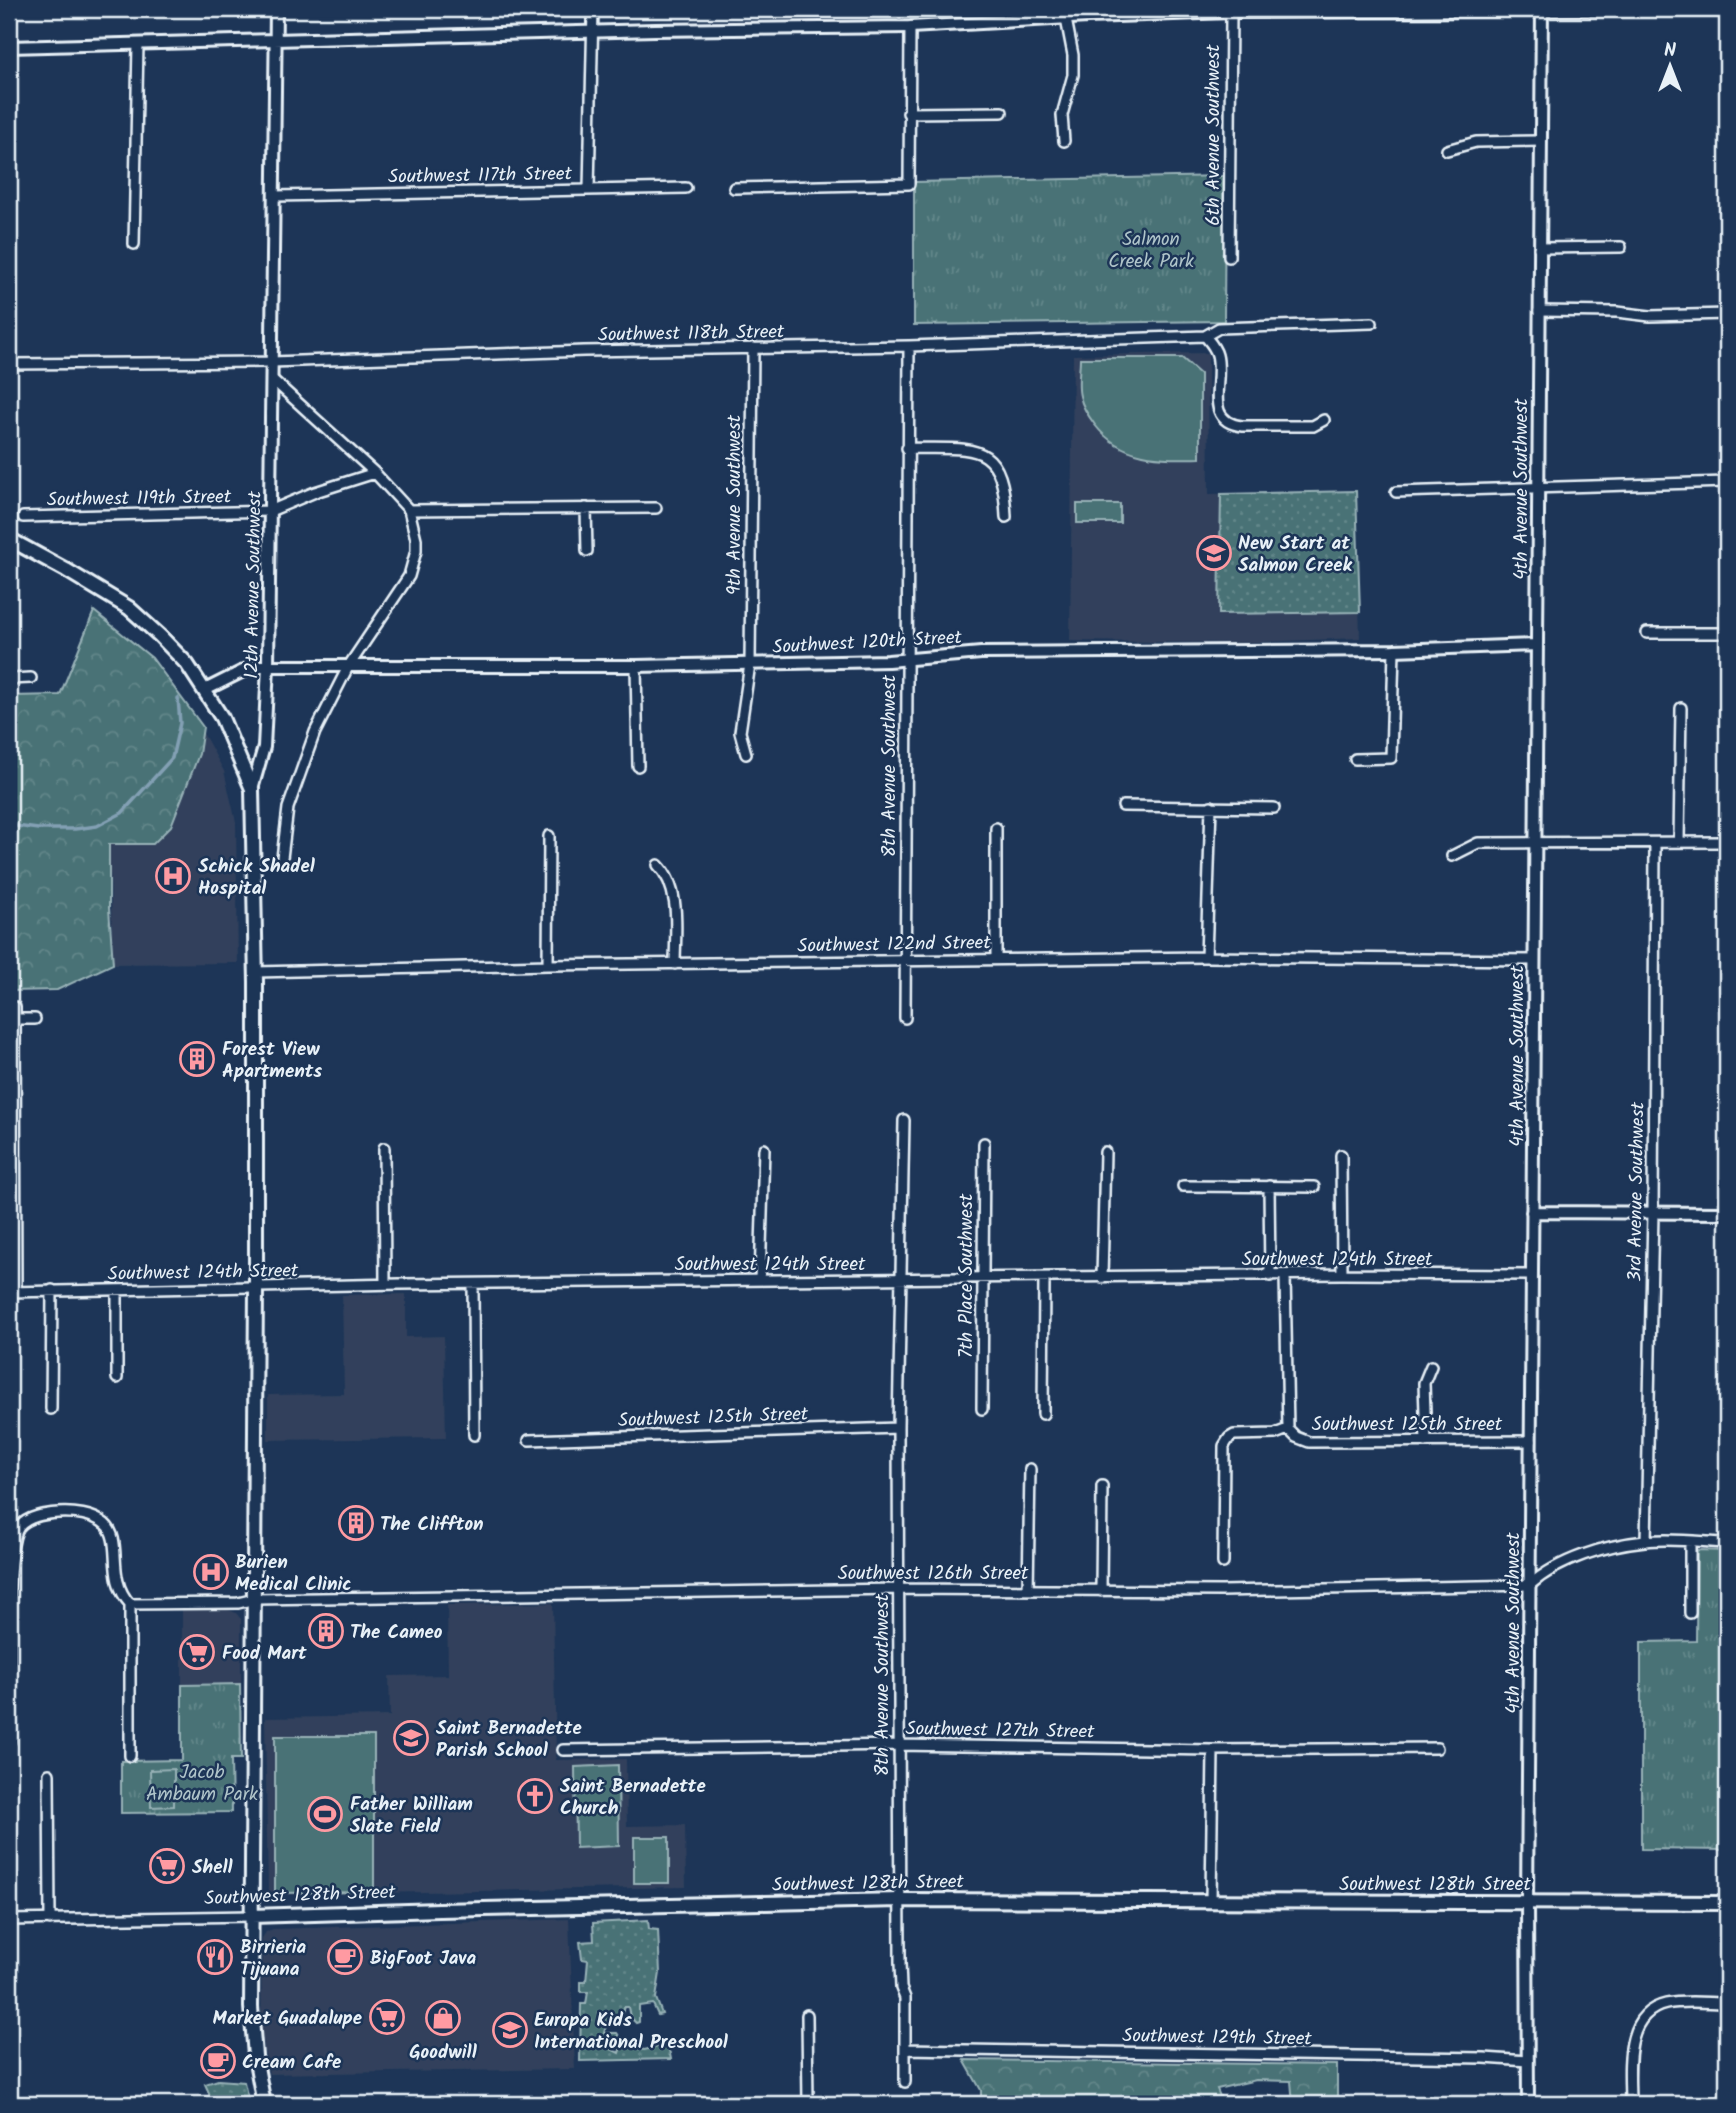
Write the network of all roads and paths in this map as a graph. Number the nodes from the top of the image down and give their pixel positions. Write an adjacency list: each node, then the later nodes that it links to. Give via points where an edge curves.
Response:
1 (276, 9): 9 (street, 12th Avenue Southwest)
2 (593, 9): 8 (street)
3 (1652, 9): 4 (street)
4 (1542, 10): 5 (street); 15 (street, 4th Avenue Southwest)
5 (1231, 12): 6 (street); 24 (street, 6th Avenue Southwest)
6 (1066, 19): 7 (street); 14 (street, via 1073,75 1062,115)
7 (910, 27): 8 (street); 13 (street)
8 (592, 33): 9 (street); 19 (street)
9 (276, 41): 10 (street); 20 (street, 12th Avenue Southwest)
10 (138, 44): 11 (street); 21 (street)
11 (9, 47)
12 (1002, 112): 13 (street)
13 (908, 113): 18 (street, via 909,184)
14 (1063, 141)
15 (1540, 141): 16 (street, via 1476,142); 23 (street, 4th Avenue Southwest)
16 (1447, 150)
17 (686, 188): 19 (street, Southwest 117th Street)
18 (734, 188)
19 (589, 189): 20 (street, Southwest 117th Street)
20 (276, 196): 31 (street, 12th Avenue Southwest)
21 (134, 244)
22 (1621, 247): 23 (street)
23 (1539, 248): 25 (street, 4th Avenue Southwest)
24 (1229, 257)
25 (1539, 311): 26 (street); 38 (street, 4th Avenue Southwest)
26 (1727, 314)
27 (1372, 323): 28 (street, Southwest 118th Street, via 1219,328)
28 (1205, 336): 29 (street, Southwest 118th Street); 34 (street, via 1217,353 1218,408 1231,425 1313,426)
29 (909, 346): 30 (street, Southwest 118th Street); 35 (street, 8th Avenue Southwest)
30 (753, 348): 31 (street, Southwest 118th Street); 53 (street, 9th Avenue Southwest)
31 (272, 362): 32 (street, Southwest 118th Street); 33 (street, 12th Avenue Southwest)
32 (9, 364)
33 (273, 380): 36 (street); 43 (street, 12th Avenue Southwest)
34 (1324, 420)
35 (907, 448): 44 (street, via 984,453 1001,475); 52 (street, 8th Avenue Southwest)
36 (375, 473): 42 (street); 43 (street, Southwest 119th Street)
37 (1727, 482): 38 (street)
38 (1538, 487): 39 (street); 50 (street, 4th Avenue Southwest)
39 (1396, 492)
40 (586, 508): 41 (street); 42 (street); 47 (street)
41 (656, 508)
42 (410, 510): 56 (street, via 416,538 410,576)
43 (270, 511): 45 (street, Southwest 119th Street); 54 (street, 12th Avenue Southwest)
44 (1006, 516)
45 (23, 517)
46 (9, 539): 59 (main road, via 131,610 187,664)
47 (587, 551)
48 (1647, 633): 49 (street)
49 (1727, 633)
50 (1537, 645): 51 (street, Southwest 120th Street); 72 (street, 4th Avenue Southwest)
51 (1394, 650): 52 (street, Southwest 120th Street, via 981,653); 62 (street, via 1391,758)
52 (906, 659): 53 (street, Southwest 120th Street); 80 (street, 8th Avenue Southwest)
53 (750, 664): 55 (street, Southwest 120th Street); 61 (street, 9th Avenue Southwest, via 740,732)
54 (268, 666): 56 (street, Southwest 120th Street); 59 (street, Southwest 120th Street, via 247,669); 64 (street, 12th Avenue Southwest, via 264,747)
55 (636, 666): 56 (street, Southwest 120th Street); 63 (street)
56 (348, 667): 75 (street, via 304,760 288,808)
57 (31, 678): 58 (street)
58 (9, 679)
59 (205, 690): 64 (main road, via 232,738)
60 (1681, 708): 70 (street)
61 (746, 754)
62 (1355, 759)
63 (638, 765)
64 (252, 789): 83 (main road)
65 (1123, 806): 66 (street)
66 (1211, 806): 67 (street); 77 (street)
67 (1274, 808)
68 (996, 828): 78 (street)
69 (549, 836): 82 (street)
70 (1679, 842): 71 (street); 73 (street)
71 (1727, 842)
72 (1535, 843): 73 (street); 74 (street, via 1478,843); 79 (street, 4th Avenue Southwest)
73 (1655, 843): 99 (street, 3rd Avenue Southwest)
74 (1452, 856)
75 (282, 858)
76 (658, 865): 81 (street, via 669,880 674,901)
77 (1206, 957): 78 (street, Southwest 122nd Street); 79 (street, Southwest 122nd Street)
78 (996, 959): 80 (street, Southwest 122nd Street)
79 (1534, 960): 98 (street, 4th Avenue Southwest)
80 (905, 962): 81 (street, Southwest 122nd Street); 87 (street, 8th Avenue Southwest)
81 (675, 964): 82 (street, Southwest 122nd Street)
82 (548, 965): 83 (street, Southwest 122nd Street)
83 (256, 972): 112 (main road)
84 (15, 1007): 85 (street)
85 (15, 1018): 86 (street); 88 (street)
86 (35, 1018)
87 (905, 1018)
88 (12, 1064): 115 (street)
89 (904, 1120): 109 (street, 8th Avenue Southwest)
90 (984, 1143): 106 (street, 7th Place Southwest)
91 (384, 1149): 110 (street)
92 (764, 1149): 108 (street)
93 (1105, 1152): 105 (street)
94 (1341, 1155): 101 (street)
95 (1183, 1186): 96 (street)
96 (1269, 1186): 97 (street); 104 (street)
97 (1314, 1187)
98 (1532, 1212): 99 (street); 103 (street, 4th Avenue Southwest)
99 (1653, 1213): 100 (street); 129 (street, 3rd Avenue Southwest)
100 (1727, 1213)
101 (1342, 1274): 102 (street, Southwest 124th Street); 103 (street, Southwest 124th Street)
102 (1285, 1275): 104 (street, Southwest 124th Street); 122 (street)
103 (1532, 1275): 125 (street, 4th Avenue Southwest)
104 (1269, 1276): 105 (street, Southwest 124th Street)
105 (1102, 1278): 107 (street, Southwest 124th Street)
106 (982, 1279): 107 (street, Southwest 124th Street); 109 (street, Southwest 124th Street); 119 (street, 7th Place Southwest)
107 (1044, 1279): 120 (street)
108 (760, 1280): 109 (street, Southwest 124th Street); 111 (street, Southwest 124th Street)
109 (901, 1280): 121 (street, 8th Avenue Southwest)
110 (386, 1284): 111 (street, Southwest 124th Street); 112 (street, Southwest 124th Street)
111 (473, 1284): 123 (street)
112 (256, 1288): 114 (street, Southwest 124th Street); 137 (main road)
113 (52, 1290): 114 (street, Southwest 124th Street); 115 (street, Southwest 124th Street); 118 (street)
114 (117, 1290): 117 (street)
115 (13, 1292)
116 (1431, 1366): 126 (street, via 1424,1383)
117 (117, 1378)
118 (51, 1409)
119 (982, 1409)
120 (1043, 1414)
121 (898, 1428): 124 (street, Southwest 125th Street); 134 (street, 8th Avenue Southwest)
122 (1288, 1429): 126 (street, Southwest 125th Street, via 1309,1442); 132 (street, via 1275,1434 1234,1435 1224,1446)
123 (474, 1435)
124 (529, 1440)
125 (1531, 1441): 126 (street, Southwest 125th Street); 133 (street, 4th Avenue Southwest)
126 (1426, 1442)
127 (1030, 1469): 135 (street)
128 (1102, 1486): 136 (street)
129 (1646, 1541): 130 (street); 133 (street, via 1563,1563)
130 (1690, 1542): 131 (street); 140 (street)
131 (1727, 1543)
132 (1223, 1563)
133 (1530, 1585): 136 (street, Southwest 126th Street); 150 (street, 4th Avenue Southwest)
134 (898, 1588): 135 (street, Southwest 126th Street); 137 (street, Southwest 126th Street); 142 (street, 8th Avenue Southwest)
135 (1028, 1590): 136 (street, Southwest 126th Street)
136 (1101, 1591)
137 (255, 1600): 138 (street, Southwest 126th Street); 152 (main road)
138 (130, 1604): 139 (street, via 115,1575 113,1540 107,1527 84,1515 56,1513 23,1523 15,1534); 146 (street)
139 (9, 1607): 141 (street)
140 (1690, 1613)
141 (10, 1741)
142 (898, 1745): 144 (street, Southwest 127th Street); 145 (street, Southwest 127th Street); 148 (street, 8th Avenue Southwest)
143 (1437, 1748): 145 (street, Southwest 127th Street)
144 (563, 1750)
145 (1213, 1750): 149 (street)
146 (130, 1756)
147 (49, 1774): 154 (street)
148 (900, 1900): 149 (main road, Southwest 128th Street); 152 (main road, Southwest 128th Street); 157 (street, 8th Avenue Southwest)
149 (1211, 1901): 150 (main road, Southwest 128th Street)
150 (1527, 1902): 151 (main road, Southwest 128th Street); 158 (street, 4th Avenue Southwest)
151 (1727, 1903)
152 (252, 1916): 154 (street, Southwest 128th Street); 160 (main road, via 253,2037)
153 (9, 1920): 154 (street, Southwest 128th Street)
154 (50, 1920)
155 (1727, 2003): 163 (street, via 1666,2004 1640,2020 1632,2040)
156 (807, 2015): 161 (street)
157 (905, 2049): 158 (street, Southwest 129th Street); 159 (street, 8th Avenue Southwest)
158 (1528, 2061): 162 (street, 4th Avenue Southwest)
159 (905, 2082)
160 (264, 2104)
161 (808, 2104)
162 (1528, 2104)
163 (1630, 2104)

